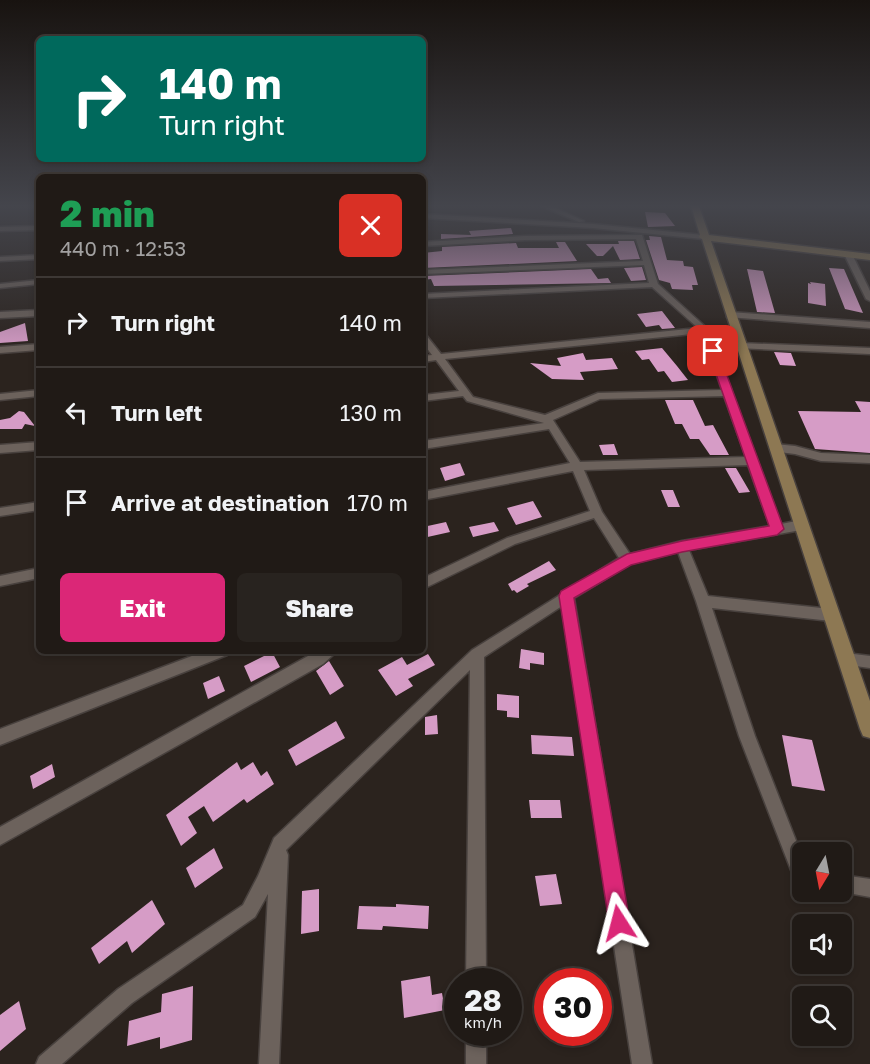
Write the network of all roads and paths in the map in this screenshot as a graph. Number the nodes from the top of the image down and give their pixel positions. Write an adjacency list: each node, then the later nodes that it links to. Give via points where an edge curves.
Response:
1 (644, 256): 6 (street)
2 (709, 256): 15 (main road)
3 (849, 256): 12 (street)
4 (36, 257): 5 (street)
5 (0, 259)
6 (646, 263): 7 (street); 9 (street)
7 (426, 272)
8 (36, 282): 10 (street)
9 (654, 285): 11 (street); 17 (street)
10 (0, 286)
11 (426, 296)
12 (870, 299)
13 (36, 313): 14 (street)
14 (0, 315)
15 (730, 315): 16 (street); 19 (main road)
16 (870, 325)
17 (705, 330): 23 (street); 27 (street)
18 (426, 340): 23 (street)
19 (740, 346): 22 (street); 33 (main road)
20 (36, 347): 21 (street)
21 (0, 350)
22 (870, 351)
23 (439, 357): 24 (street); 26 (street)
24 (426, 359)
25 (36, 393): 28 (street)
26 (465, 393): 29 (street); 30 (street, via 470,399)
27 (728, 393): 30 (street, via 598,396); 36 (street)
28 (0, 397)
29 (426, 398)
30 (549, 422): 31 (street); 37 (street)
31 (426, 444)
32 (36, 446): 34 (street)
33 (775, 448): 35 (street, via 821,458); 42 (main road)
34 (0, 449)
35 (870, 459)
36 (752, 461): 37 (street); 43 (street)
37 (577, 466): 38 (street); 41 (street)
38 (426, 495)
39 (36, 506): 40 (street)
40 (0, 512)
41 (597, 513): 45 (street); 48 (street, via 511,541)
42 (801, 525): 43 (street); 51 (main road)
43 (777, 529): 44 (street)
44 (682, 546): 45 (street); 50 (street)
45 (627, 560): 49 (street)
46 (36, 574): 47 (street)
47 (0, 580)
48 (426, 583)
49 (567, 596): 54 (street); 69 (street)
50 (703, 601): 51 (street); 61 (street, via 747,736)
51 (831, 615): 55 (main road)
52 (214, 654): 58 (street)
53 (324, 654): 59 (street)
54 (477, 654): 60 (street); 64 (street)
55 (846, 659): 56 (street); 57 (main road)
56 (870, 662)
57 (870, 729)
58 (0, 737)
59 (0, 836)
60 (280, 844): 66 (street, via 249,911 125,996); 67 (street)
61 (792, 851)
62 (852, 885): 63 (street)
63 (870, 888)
64 (476, 968)
65 (476, 1046): 68 (street)
66 (46, 1064)
67 (269, 1064)
68 (476, 1064)
69 (642, 1064)

